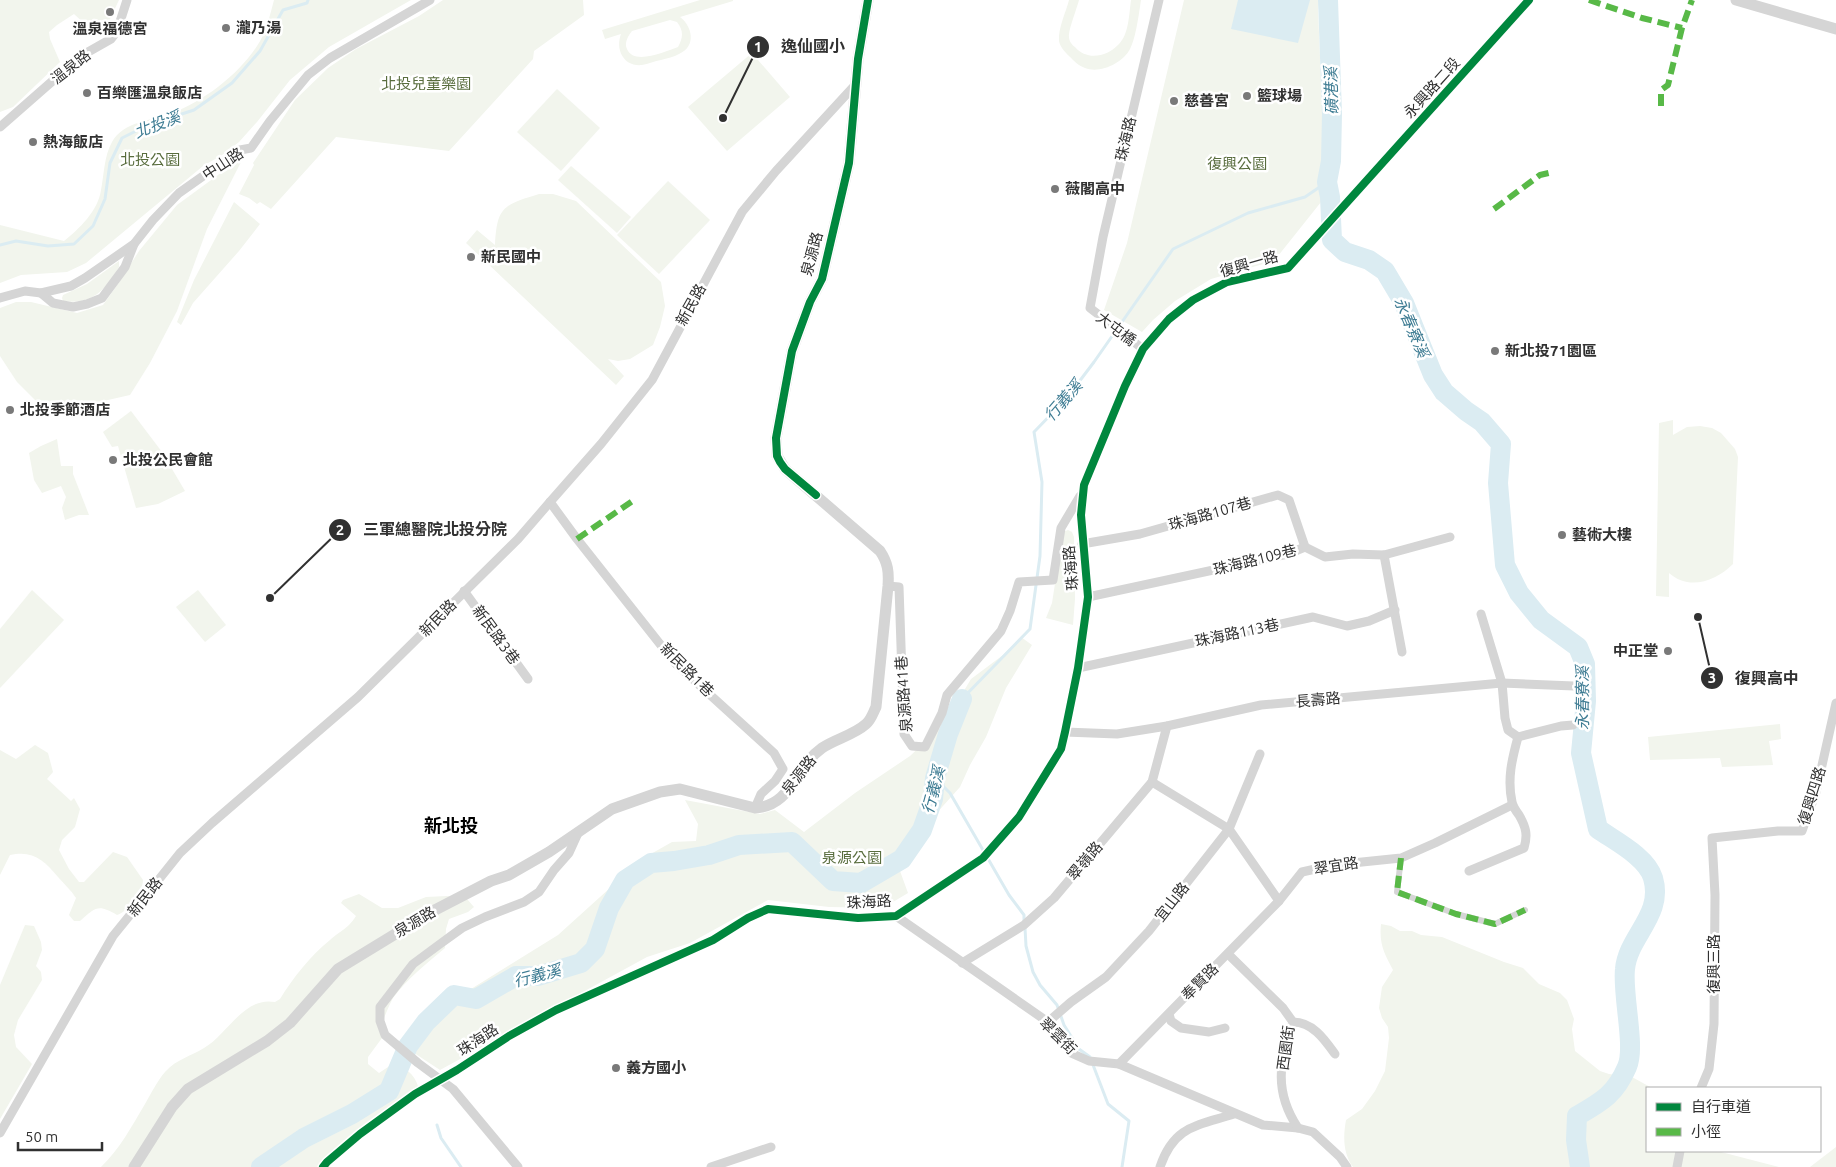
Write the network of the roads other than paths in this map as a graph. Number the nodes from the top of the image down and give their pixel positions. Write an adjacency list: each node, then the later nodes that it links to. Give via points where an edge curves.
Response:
1 (127, 0): 9 (street, 溫泉路, via 117,31 111,39 81,56)
2 (430, 0): 11 (street, 中山路, via 330,58 308,75 251,148 240,150 179,193)
3 (868, 0): 8 (street, 泉源路)
4 (1159, 0): 14 (street, 珠海路, via 1103,237)
5 (1529, 0): 10 (street, 永興路二段)
6 (1736, 0): 7 (street)
7 (1836, 29)
8 (856, 84): 17 (street, 新民路, via 742,212 652,380); 22 (street, 泉源路, via 849,162 822,279 792,351 776,450 785,469 880,551 887,562)
9 (0, 127)
10 (1355, 194): 15 (street, 復興一路, via 1288,268 1228,282 1193,300 1169,319)
11 (134, 244): 12 (street, 中山路, via 70,286); 12 (street, via 125,267 102,298 73,308 54,303)
12 (40, 293): 13 (street, 中山路, via 25,291)
13 (0, 298)
14 (1090, 308): 15 (street, 大屯橋)
15 (1143, 349): 16 (street, 珠海路, via 1094,458)
16 (1082, 494): 19 (street, 珠海路); 22 (street, 泉源路41巷, via 1061,528 1053,580 1019,582 1001,631 947,696 925,747 912,746 904,734 899,587)
17 (550, 502): 23 (street, 新民路); 40 (street, 新民路1巷, via 675,663 774,753 783,769 760,794)
18 (1450, 537): 21 (street, 珠海路109巷)
19 (1082, 544): 20 (street, 珠海路107巷, via 1140,534 1278,495 1289,500); 24 (street, 珠海路)
20 (1305, 547): 21 (street, 珠海路109巷, via 1325,557); 24 (street, 珠海路109巷, via 1288,554)
21 (1384, 555): 25 (street)
22 (888, 586): 40 (street, 泉源路, via 876,707 871,718 867,724 829,743 812,756 787,794 767,807)
23 (464, 592): 29 (street, 新民路3巷); 61 (street, 新民路, via 358,697 180,853 113,936)
24 (1088, 597): 28 (street, 珠海路)
25 (1395, 610): 27 (street); 28 (street, 珠海路113巷, via 1347,626 1313,617)
26 (1481, 614): 30 (street)
27 (1402, 652)
28 (1078, 668): 35 (street, 珠海路)
29 (528, 679)
30 (1502, 684): 31 (street, 長壽路); 34 (street, 長壽路, via 1261,705); 36 (street, via 1508,730)
31 (1574, 686)
32 (1836, 703): 43 (street, 復興四路, via 1816,792 1802,831)
33 (1573, 725): 36 (street)
34 (1167, 726): 35 (street, 長壽路, via 1117,734); 38 (street, 翠嶺路)
35 (1065, 732): 48 (street, 珠海路, via 1061,749 1019,817 984,858)
36 (1518, 737): 39 (street, via 1510,767)
37 (1260, 754): 41 (street, 宜山路)
38 (1152, 782): 41 (street); 50 (street, 翠嶺路, via 1054,898 1024,925)
39 (1512, 805): 44 (street, 翠宜路); 45 (street, via 1527,836 1524,848)
40 (756, 808): 42 (street, 泉源路, via 680,789 660,792 612,809)
41 (1229, 829): 46 (street); 52 (street, 宜山路, via 1149,931 1106,977)
42 (579, 831): 57 (street, via 569,853 539,892 524,902 462,928 413,964 380,1007 385,1035); 64 (street, 泉源路, via 509,875 433,911 338,969 290,1022 266,1041 188,1089 172,1107)
43 (1712, 838): 58 (street, 復興三路, via 1714,1024 1709,1069)
44 (1401, 858): 46 (street, 翠宜路, via 1333,865 1302,872); 47 (street, via 1397,892 1456,914 1495,924)
45 (1469, 871)
46 (1280, 901): 49 (street, 奉賢路)
47 (1525, 910)
48 (896, 916): 50 (street, 翠雲街); 57 (street, 珠海路, via 858,918 768,909 713,940 556,1010)
49 (1228, 954): 51 (street, 奉賢路); 53 (street, 西園街)
50 (962, 963): 52 (street, 翠雲街)
51 (1169, 1014): 54 (street, via 1171,1021 1181,1028 1209,1032); 56 (street, 奉賢路)
52 (1048, 1022): 56 (street, 翠雲街, via 1071,1053 1089,1061)
53 (1293, 1022): 55 (street, via 1311,1027); 60 (street, 西園街, via 1282,1057 1282,1095)
54 (1224, 1028)
55 (1335, 1054)
56 (1119, 1064): 59 (street, 翠雲街)
57 (440, 1080): 65 (street, 珠海路, via 360,1134); 66 (street, via 452,1089)
58 (1701, 1087)
59 (1234, 1114): 60 (street, 翠雲街, via 1263,1125); 68 (street, via 1184,1132 1166,1150)
60 (1298, 1128): 69 (street, via 1313,1132)
61 (0, 1133)
62 (771, 1147): 67 (street)
63 (1680, 1152): 70 (street)
64 (134, 1167)
65 (323, 1167)
66 (518, 1167)
67 (712, 1167)
68 (1160, 1167)
69 (1347, 1167)
70 (1677, 1167)

